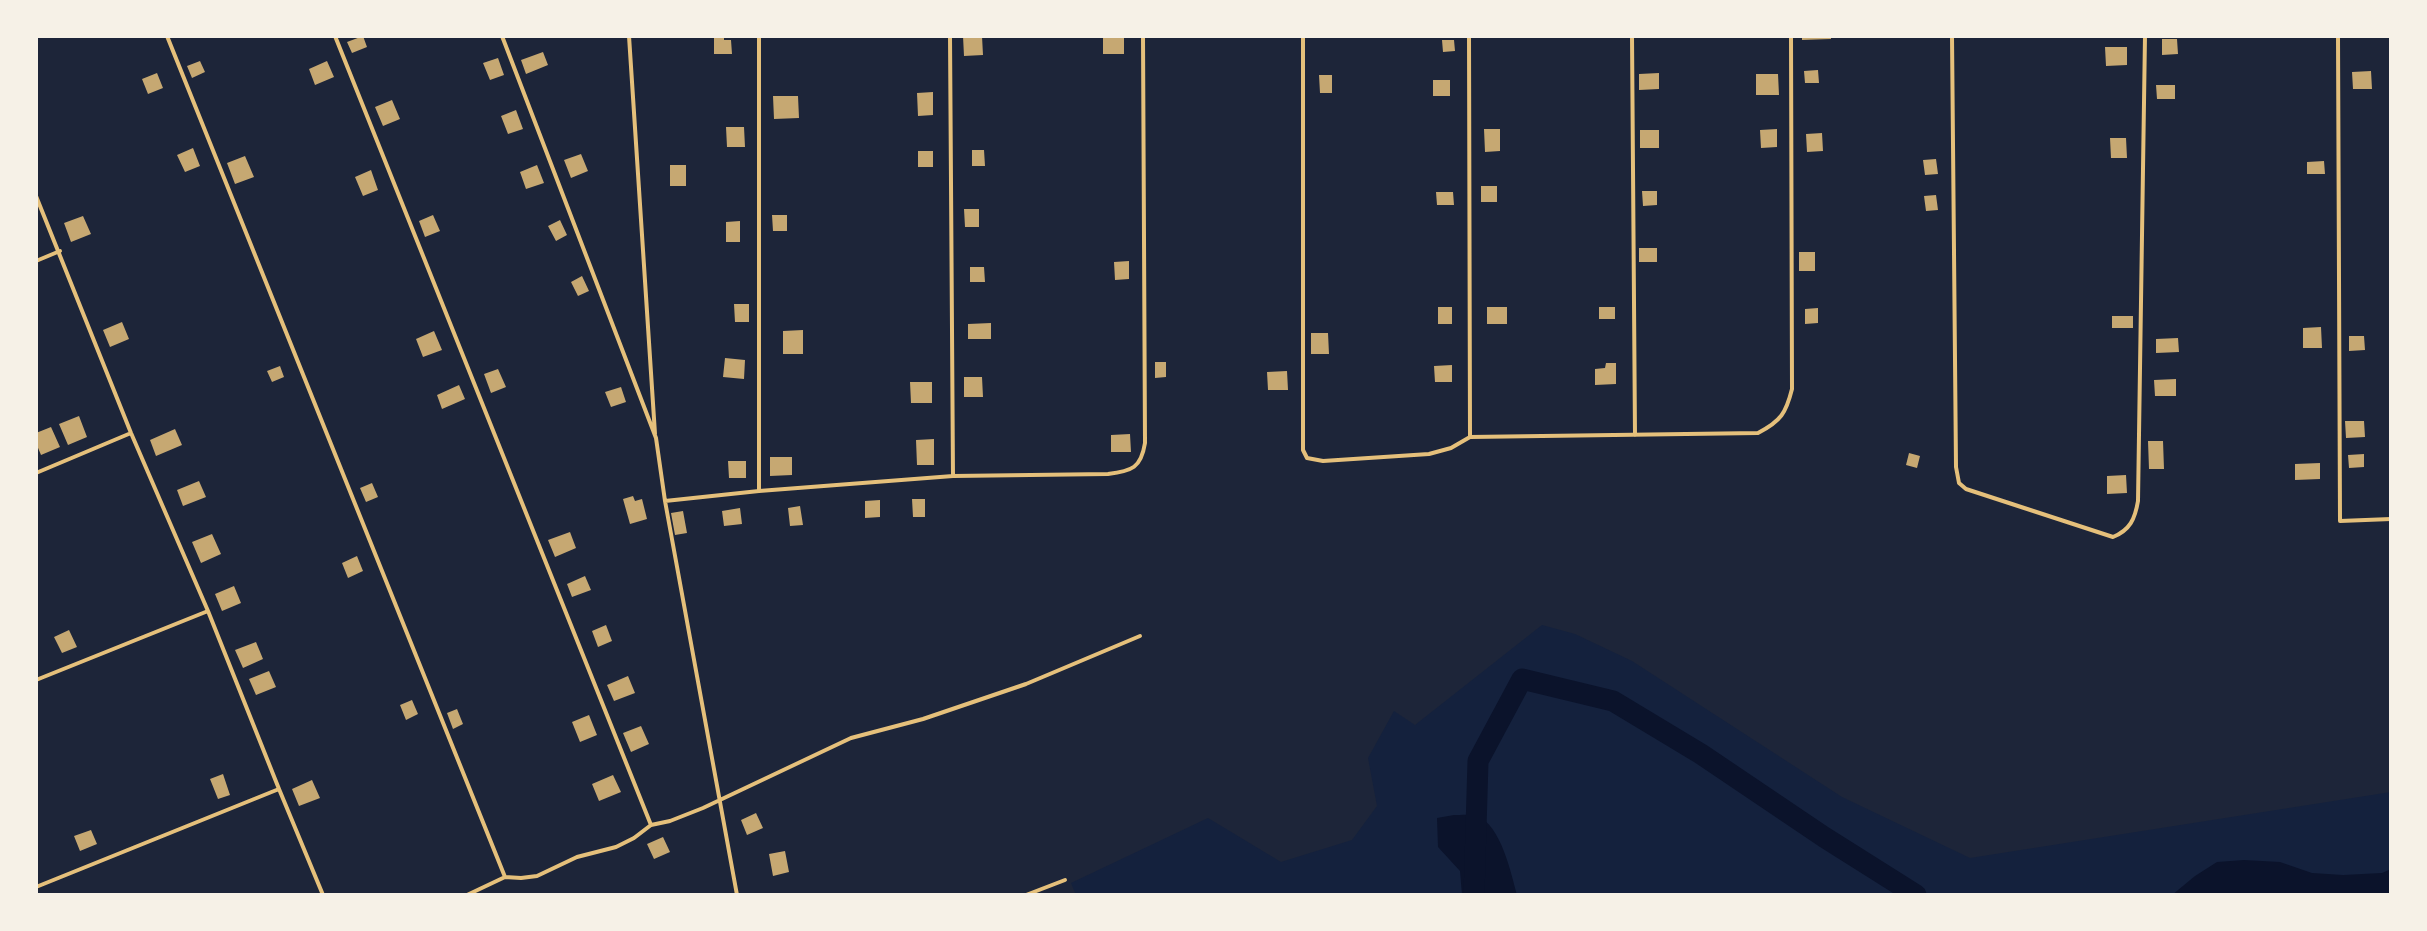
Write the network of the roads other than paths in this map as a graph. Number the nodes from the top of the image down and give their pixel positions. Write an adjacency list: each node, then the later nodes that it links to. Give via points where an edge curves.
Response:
1 (167, 36): 33 (lane)
2 (335, 36): 32 (lane)
3 (502, 36): 21 (lane)
4 (629, 36): 21 (lane)
5 (759, 36): 24 (lane)
6 (950, 36): 23 (lane)
7 (1143, 36): 23 (lane, via 1143,455 1136,467 1108,474)
8 (1303, 36): 20 (lane, via 1303,450 1307,458 1323,461 1429,454)
9 (1469, 36): 20 (lane)
10 (1632, 36): 19 (lane)
11 (1791, 36): 19 (lane, via 1792,389 1787,409 1775,424 1758,433)
12 (1952, 36): 13 (lane, via 1959,483 1966,489 2113,537 2136,519 2138,501)
13 (2145, 36)
14 (2338, 36): 26 (lane, via 2340,520)
15 (36, 196): 16 (lane)
16 (60, 251): 17 (lane); 18 (lane)
17 (36, 261)
18 (131, 433): 22 (lane); 27 (lane)
19 (1635, 435): 20 (lane)
20 (1470, 437)
21 (656, 438): 25 (lane)
22 (36, 473)
23 (953, 476): 24 (lane)
24 (759, 491): 25 (lane)
25 (665, 501): 31 (lane)
26 (2391, 519)
27 (208, 611): 29 (lane); 30 (lane)
28 (1140, 636): 31 (lane, via 1026,684 923,719 851,738)
29 (36, 680)
30 (279, 789): 35 (lane); 36 (lane)
31 (719, 800): 32 (lane); 38 (lane)
32 (651, 825): 33 (lane, via 616,847 577,857 537,876)
33 (505, 877): 37 (lane)
34 (1065, 880): 39 (lane)
35 (36, 886)
36 (323, 895)
37 (466, 895)
38 (737, 895)
39 (1026, 895)

